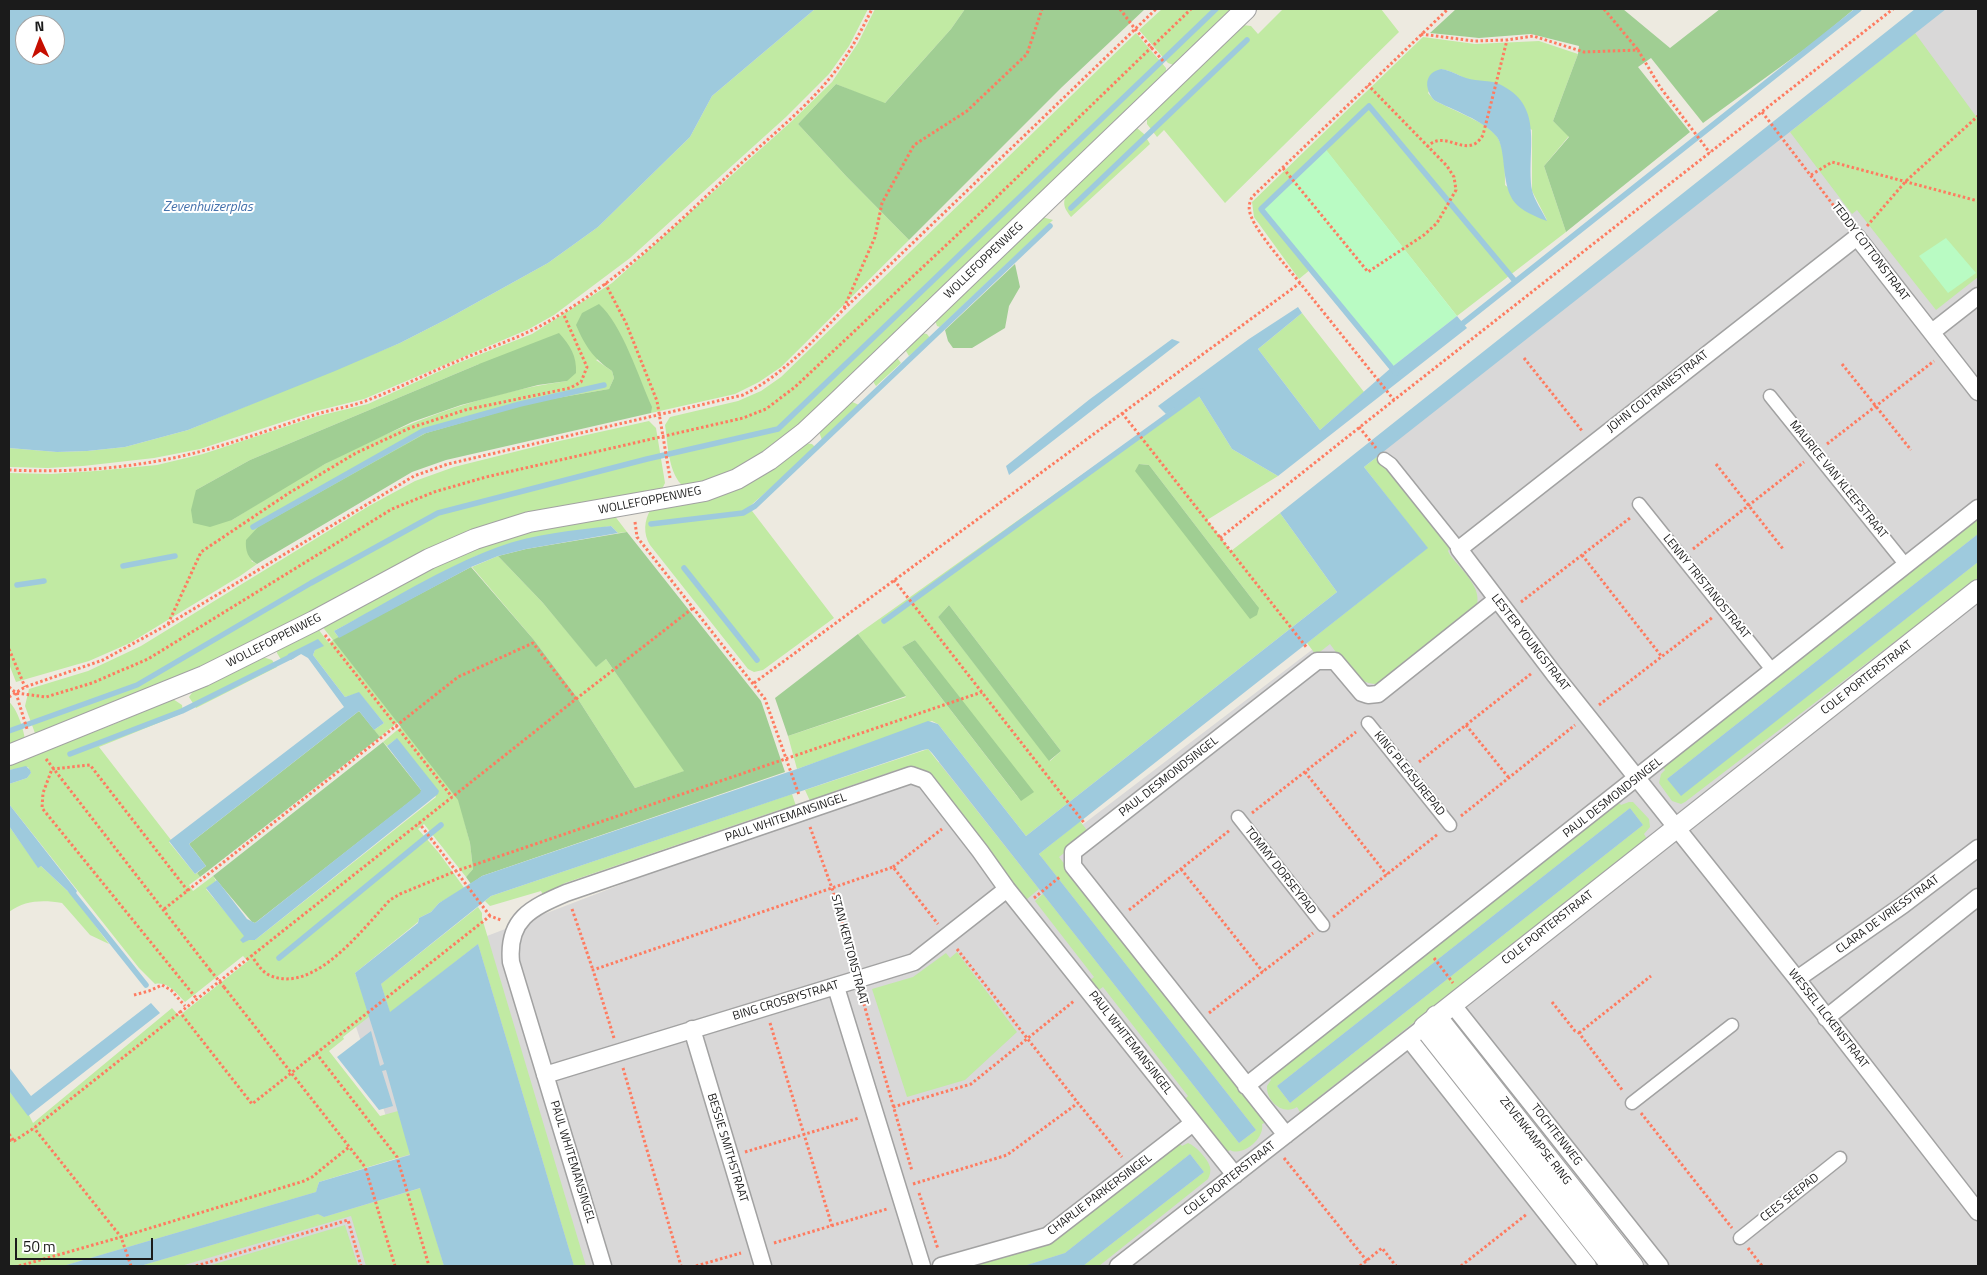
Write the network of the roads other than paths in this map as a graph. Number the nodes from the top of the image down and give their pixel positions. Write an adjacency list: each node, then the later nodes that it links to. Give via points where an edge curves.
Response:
1 (1246, 9): 16 (street, WOLLEFOPPENWEG, via 804,434 769,460 705,491 529,522 475,539 429,559 204,676 31,738)
2 (1857, 237): 4 (street, TEDDY COTTONSTRAAT); 10 (street, JOHN COLTRANESTRAAT)
3 (1978, 296): 4 (street)
4 (1932, 332): 5 (street, TEDDY COTTONSTRAAT)
5 (1978, 392)
6 (1770, 396): 11 (street, MAURICE VAN KLEEFSTRAAT)
7 (1384, 459): 10 (street, LESTER YOUNGSTRAAT)
8 (1641, 506): 14 (street, LENNY TRISTANOSTRAAT)
9 (1978, 508): 11 (street, PAUL DESMONDSINGEL)
10 (1459, 549): 13 (street, LESTER YOUNGSTRAAT)
11 (1905, 564): 14 (street, PAUL DESMONDSINGEL)
12 (1978, 590): 20 (street, COLE PORTERSTRAAT)
13 (1496, 600): 17 (street, LESTER YOUNGSTRAAT); 33 (street, PAUL DESMONDSINGEL, via 1378,694 1362,693 1335,661 1317,661 1074,852 1074,866)
14 (1773, 670): 17 (street, PAUL DESMONDSINGEL)
15 (1368, 723): 19 (street, KING PLEASUREPAD)
16 (9, 755)
17 (1637, 779): 20 (street, LESTER YOUNGSTRAAT); 33 (street, PAUL DESMONDSINGEL)
18 (1238, 817): 24 (street, TOMMY DORSEYPAD)
19 (1450, 825)
20 (1677, 828): 25 (street, WESSEL ILCKENSTRAAT); 27 (street, COLE PORTERSTRAAT)
21 (1978, 848): 25 (street, CLARA DE VRIESSTRAAT)
22 (1007, 889): 26 (street, BING CROSBYSTRAAT, via 914,962); 32 (street, PAUL WHITEMANSINGEL, via 925,780 911,775 566,893 524,916 515,927 509,948); 35 (street, PAUL WHITEMANSINGEL)
23 (1978, 897): 28 (street)
24 (1323, 925)
25 (1797, 979): 28 (street, WESSEL ILCKENSTRAAT)
26 (836, 987): 31 (street, BING CROSBYSTRAAT); 44 (street, STAN KENTONSTRAAT)
27 (1453, 994): 30 (street, COLE PORTERSTRAAT); 50 (street, TOCHTENWEG)
28 (1826, 1018): 39 (street, WESSEL ILCKENSTRAAT)
29 (1732, 1025): 34 (street)
30 (1423, 1027): 36 (street, COLE PORTERSTRAAT); 47 (street, via 1539,1205); 48 (street, ZEVENKAMPSE RING); 49 (street, ZEVENKAMPSE RING)
31 (692, 1029): 32 (street, BING CROSBYSTRAAT); 43 (street, BESSIE SMITHSTRAAT)
32 (545, 1075): 42 (street, PAUL WHITEMANSINGEL)
33 (1246, 1086): 36 (street, PAUL DESMONDSINGEL)
34 (1632, 1103)
35 (1193, 1124): 38 (street, PAUL WHITEMANSINGEL); 45 (street, CHARLIE PARKERSINGEL, via 1048,1236)
36 (1280, 1140): 38 (street, COLE PORTERSTRAAT)
37 (1840, 1158): 40 (street, CEES SEEPAD)
38 (1235, 1175): 41 (street, COLE PORTERSTRAAT)
39 (1978, 1212)
40 (1740, 1238)
41 (1139, 1260): 46 (street, COLE PORTERSTRAAT)
42 (603, 1266)
43 (763, 1266)
44 (922, 1266)
45 (942, 1266)
46 (1118, 1266)
47 (1588, 1266)
48 (1612, 1266)
49 (1633, 1266)
50 (1660, 1266)

